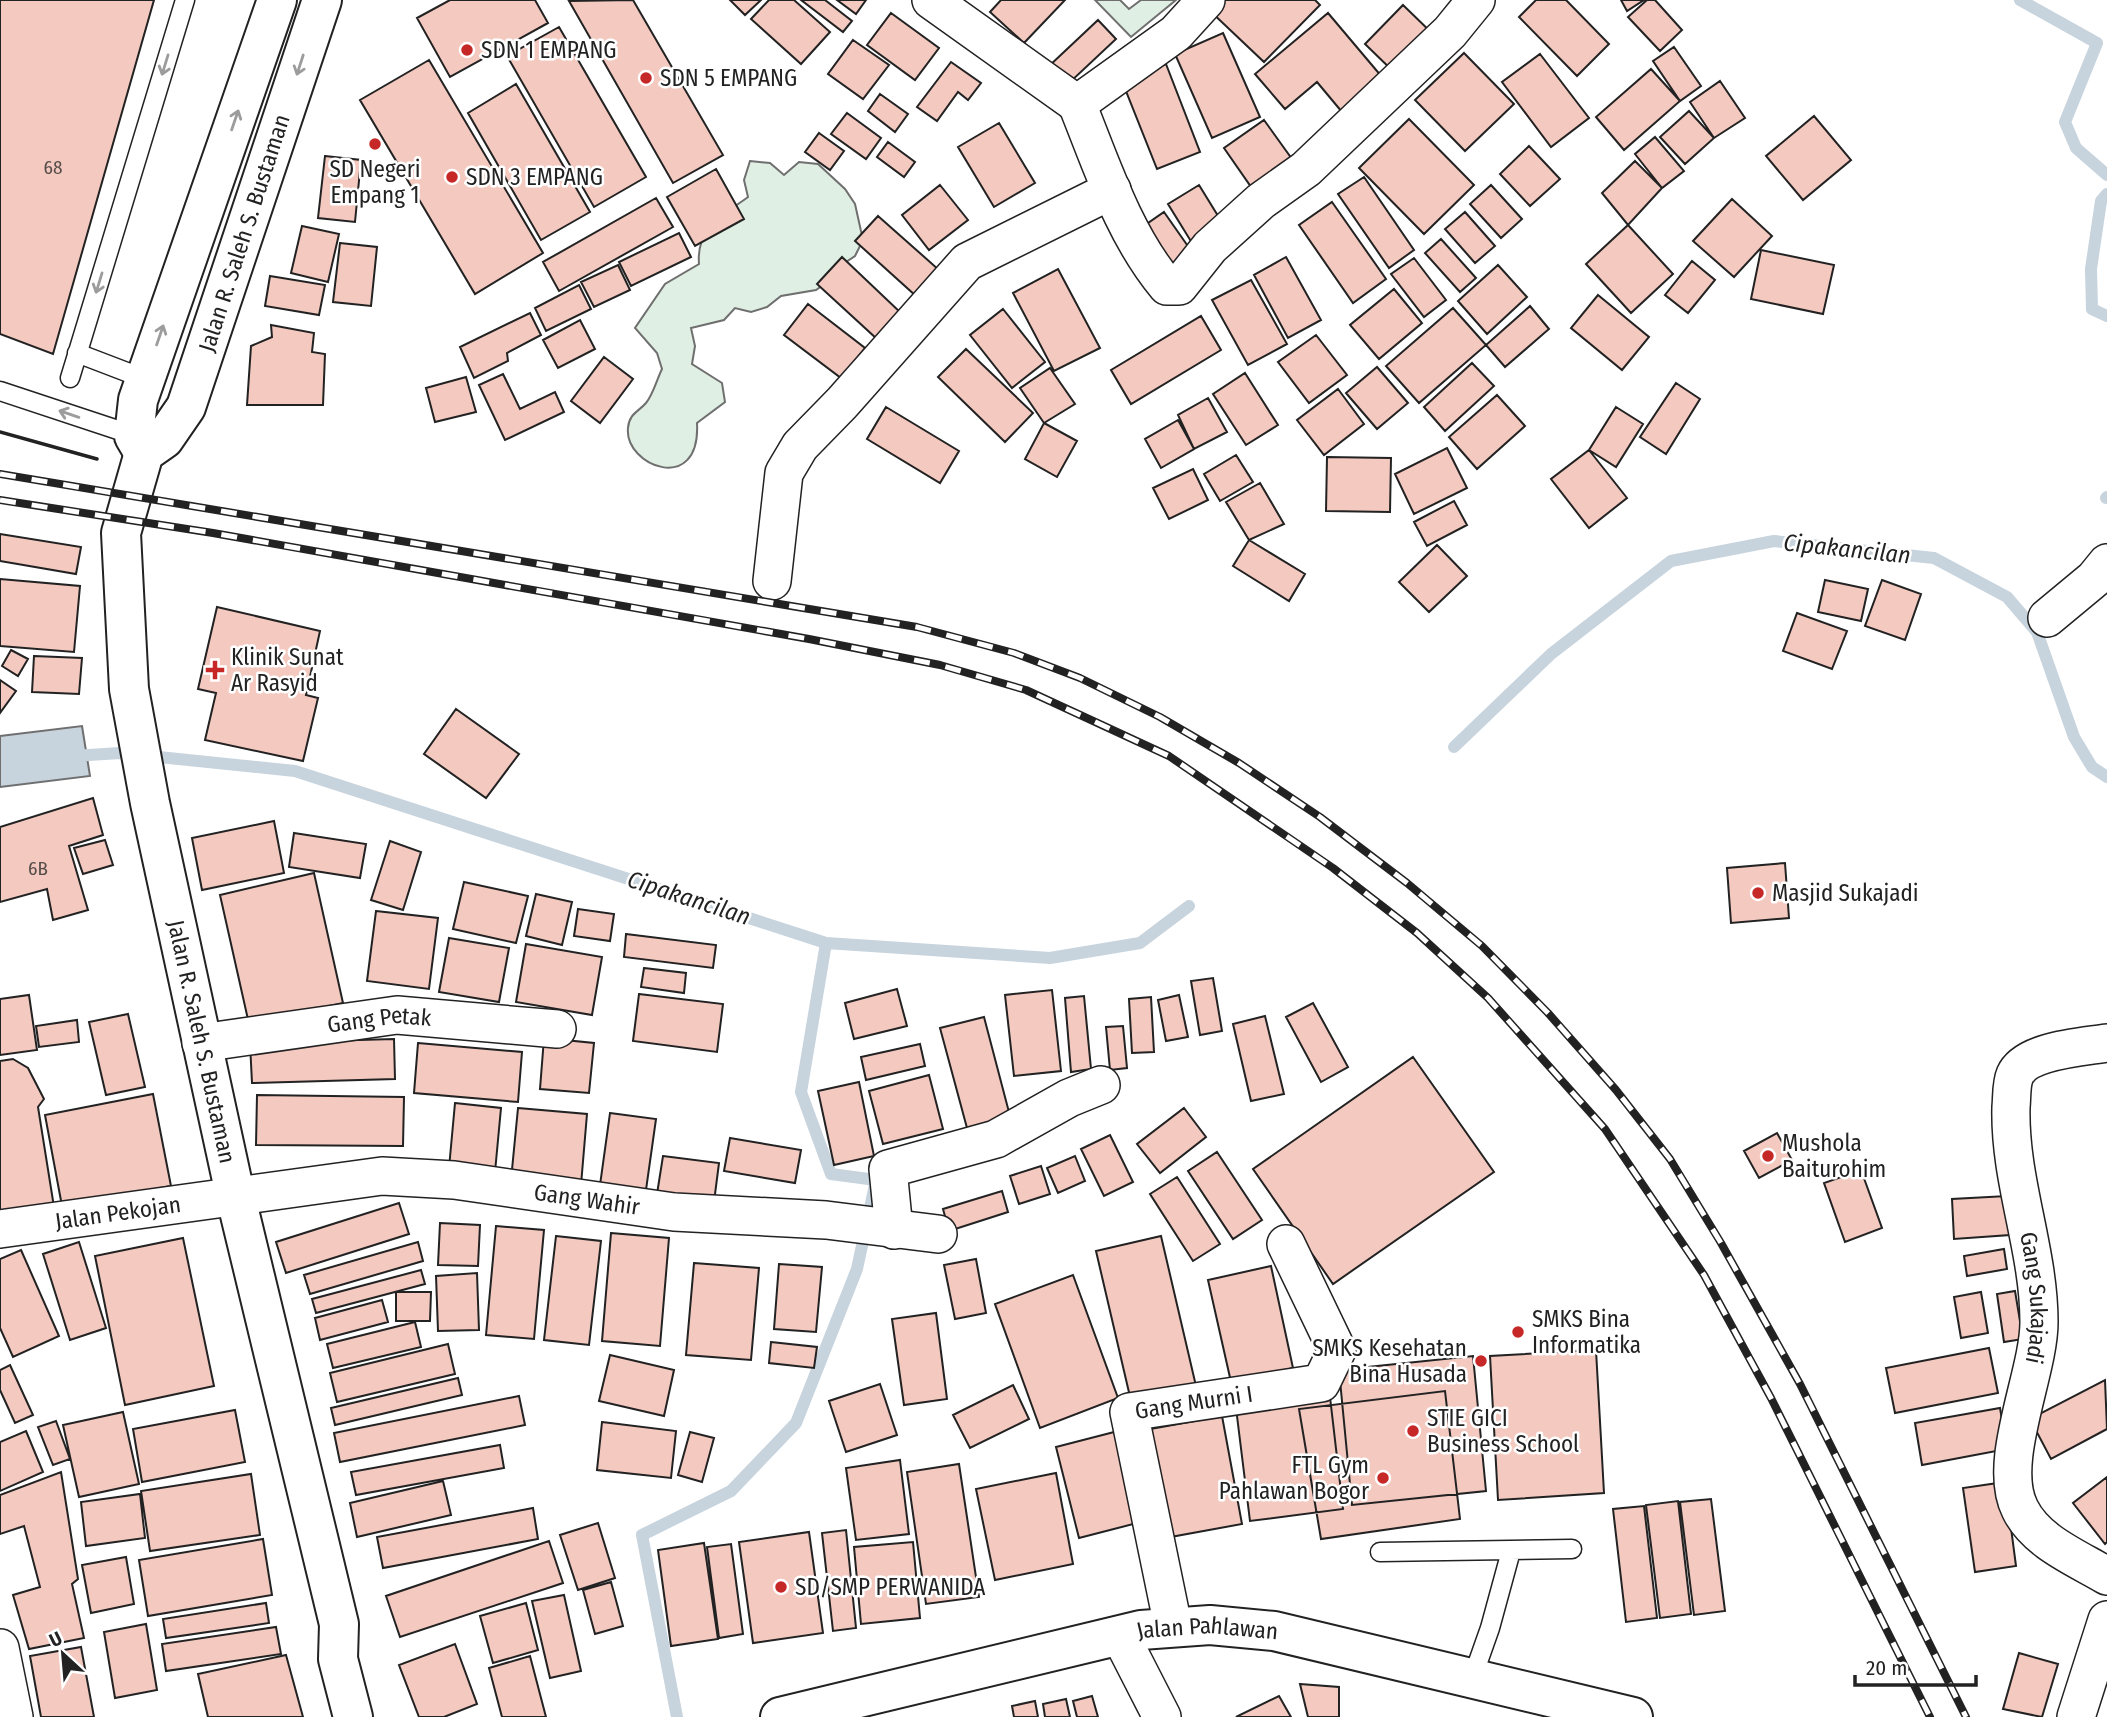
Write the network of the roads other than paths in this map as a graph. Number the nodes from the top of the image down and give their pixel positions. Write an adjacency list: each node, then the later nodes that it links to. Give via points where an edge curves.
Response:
1 (185, 0): 9 (lane, one-way to 9)
2 (277, 0): 11 (main road, Jalan R. Saleh S. Bustaman, one-way to 2)
3 (322, 0): 13 (main road, Jalan R. Saleh S. Bustaman, one-way to 13, via 186,407)
4 (931, 0): 7 (street)
5 (1206, 0): 7 (street, via 1176,33)
6 (1476, 0): 8 (street, via 1450,32 1306,169 1261,201 1210,247 1179,286 1167,286 1148,264)
7 (1077, 104): 8 (street)
8 (1112, 190): 15 (street, via 967,262 800,446 784,473)
9 (77, 353): 10 (lane); 11 (lane)
10 (69, 378)
11 (145, 379): 13 (main road, Jalan R. Saleh S. Bustaman, via 138,400)
12 (0, 391): 13 (lane, one-way to 12)
13 (147, 443): 18 (main road, Jalan R. Saleh S. Bustaman, via 111,529 129,689)
14 (2107, 563): 16 (street)
15 (772, 580)
16 (2047, 618)
17 (558, 1029): 18 (street, Gang Petak, via 397,1015)
18 (201, 1043): 21 (main road, Jalan R. Saleh S. Bustaman)
19 (2107, 1043): 29 (street, Gang Sukajadi, via 2052,1052 2025,1064 2015,1075 2010,1143 2035,1275 2039,1324 2011,1478 2020,1509 2042,1537)
20 (1101, 1085): 23 (street, via 996,1139 888,1169)
21 (235, 1194): 22 (street, Jalan Pekojan); 23 (street, Gang Wahir, via 394,1177 454,1180 674,1212 826,1220); 31 (main road, Jalan R. Saleh S. Bustaman)
22 (0, 1229)
23 (891, 1229): 24 (street, Gang Wahir)
24 (938, 1234)
25 (1286, 1244): 32 (street, Gang Murni I, via 1337,1350 1321,1382 1129,1412)
26 (1572, 1549): 27 (lane)
27 (1511, 1551): 28 (lane); 35 (lane)
28 (1380, 1552)
29 (2107, 1576)
30 (2107, 1620): 42 (street)
31 (340, 1625): 37 (main road, Jalan R. Saleh S. Bustaman, via 338,1659); 38 (main road, Jalan R. Saleh S. Bustaman, via 360,1651)
32 (1174, 1626): 33 (main road, Jalan Pahlawan); 35 (main road, Jalan Pahlawan, via 1274,1631)
33 (1120, 1635): 39 (main road, Jalan Pahlawan); 40 (street)
34 (0, 1648): 36 (street)
35 (1472, 1679): 41 (main road, Jalan Pahlawan)
36 (14, 1717)
37 (353, 1717)
38 (378, 1717)
39 (780, 1717)
40 (1162, 1717)
41 (1633, 1717)
42 (2076, 1717)

